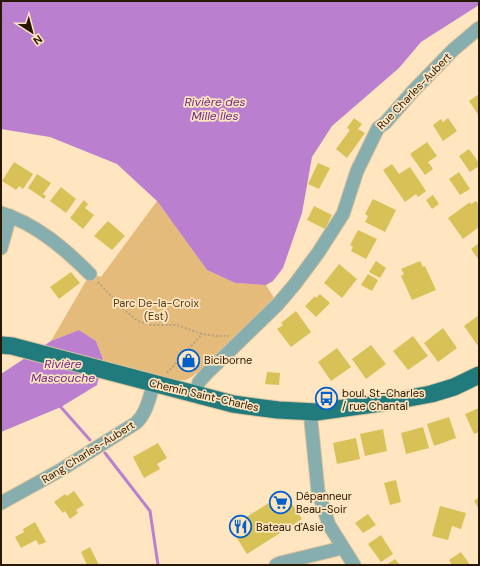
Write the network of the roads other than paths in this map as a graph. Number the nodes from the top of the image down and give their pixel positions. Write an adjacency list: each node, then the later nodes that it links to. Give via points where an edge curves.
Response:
1 (479, 28): 8 (street, Rue Charles-Aubert, via 453,50 378,128 357,172 343,214 318,253 278,304 202,379)
2 (6, 215): 3 (street); 4 (street, via 47,236)
3 (1, 248)
4 (90, 274)
5 (6, 345): 7 (main road, Chemin Saint-Charles, via 133,378)
6 (479, 375): 9 (main road, Chemin Saint-Charles, via 431,394 362,406)
7 (158, 381): 8 (main road, Chemin Saint-Charles); 10 (street, Rang Charles-Aubert, via 146,409 136,423)
8 (195, 394): 9 (main road, Chemin Saint-Charles, via 255,408)
9 (310, 411): 11 (street, via 318,491 329,525)
10 (1, 503)
11 (342, 548): 12 (street); 13 (street)
12 (276, 565)
13 (354, 565)

